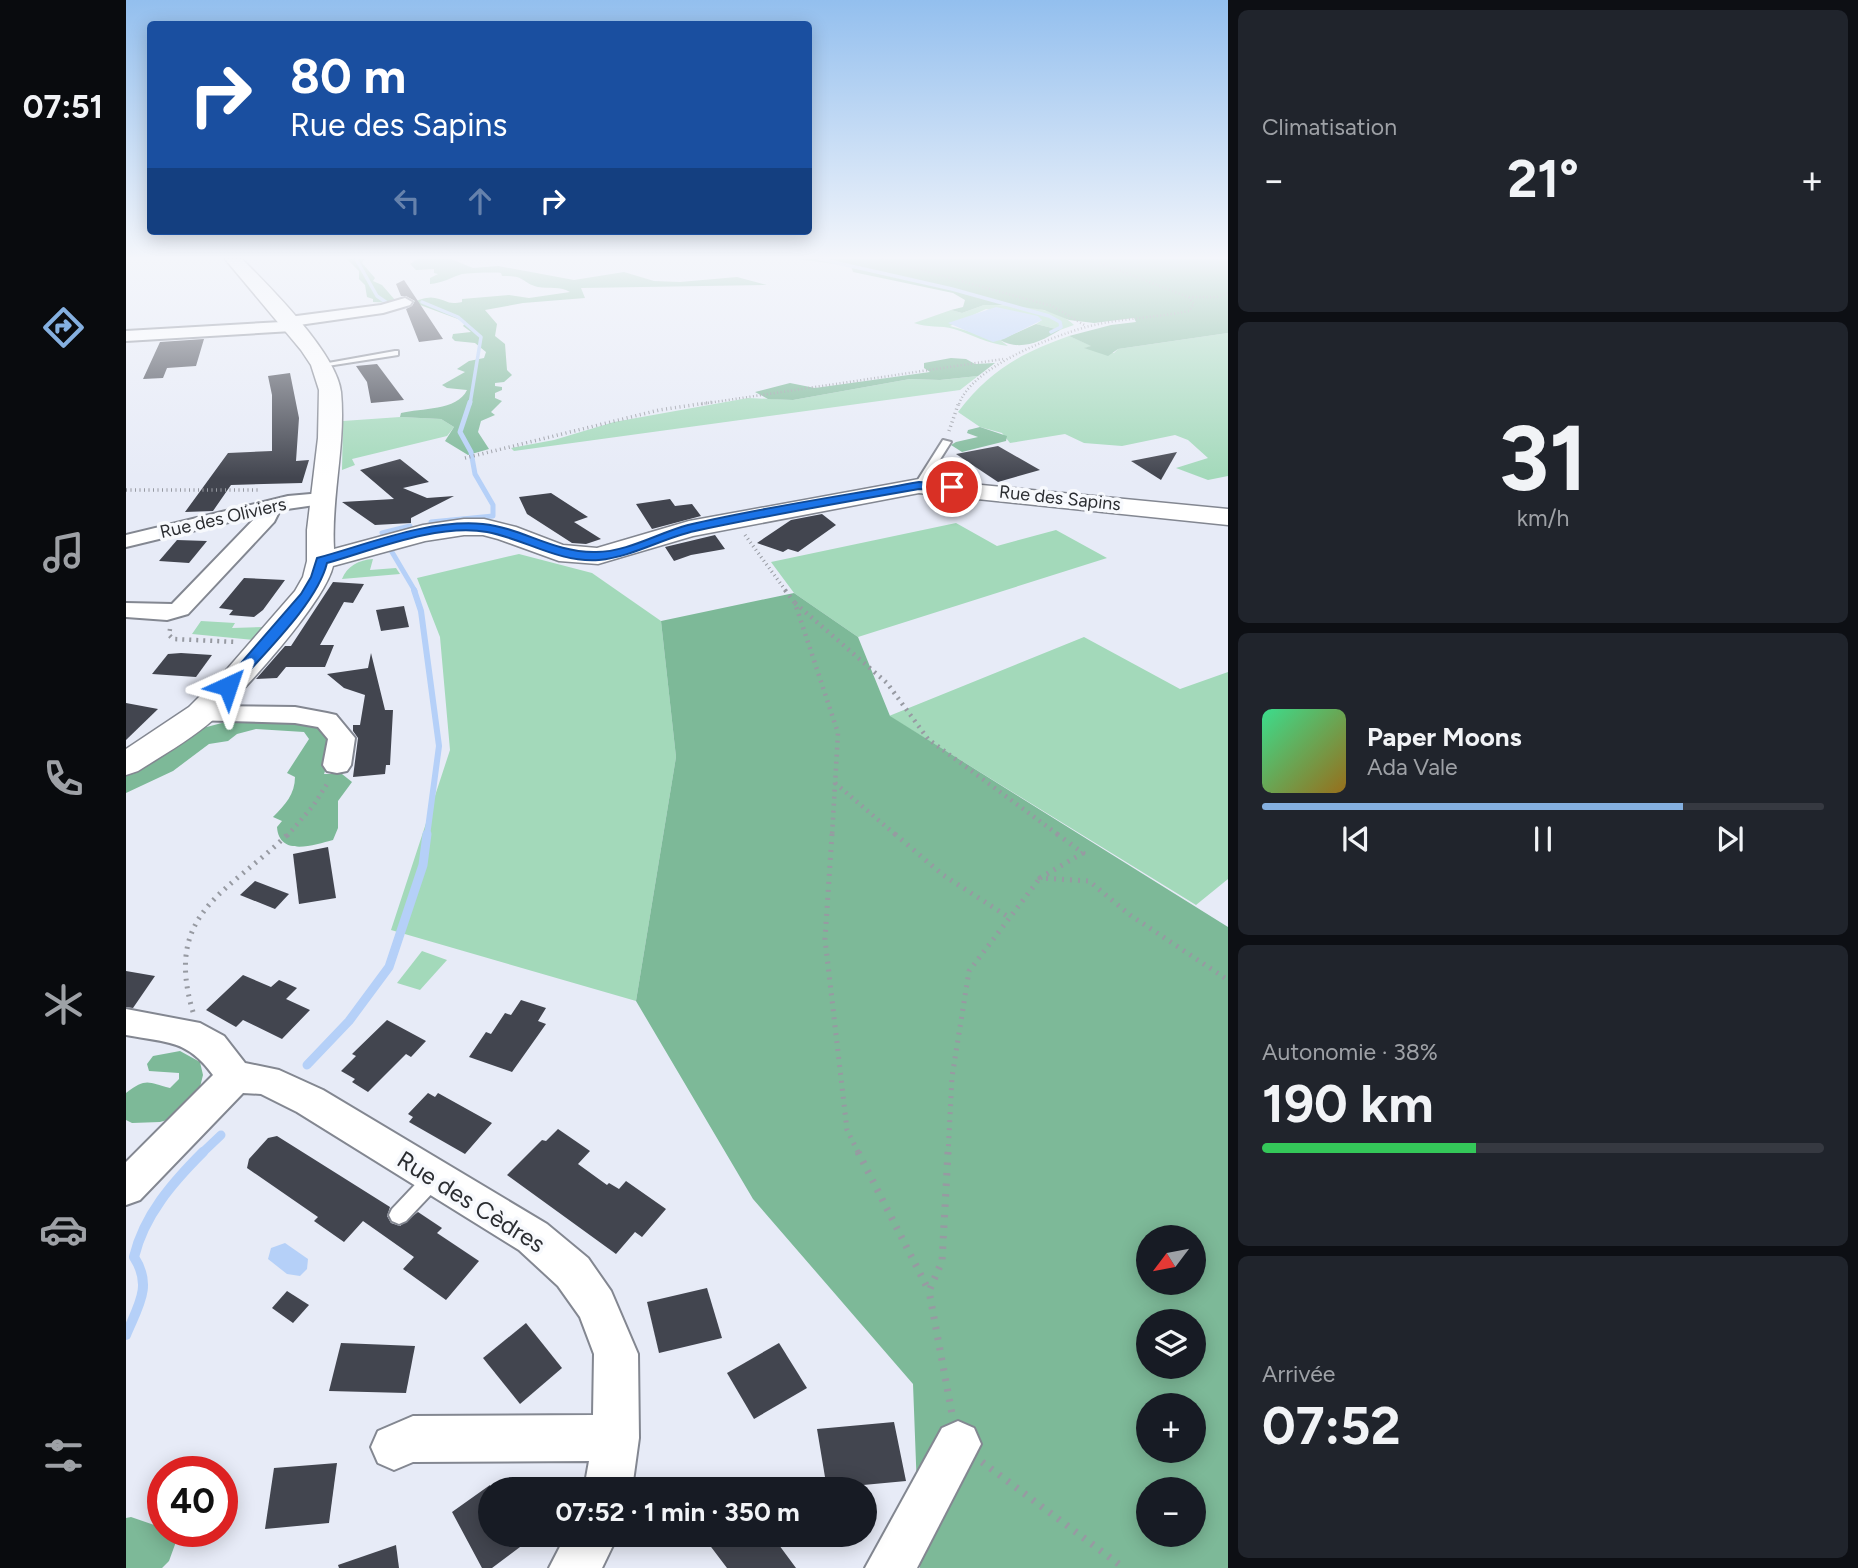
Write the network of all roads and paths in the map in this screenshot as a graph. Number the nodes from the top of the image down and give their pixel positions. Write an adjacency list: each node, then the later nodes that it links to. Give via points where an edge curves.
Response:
1 (178, 332): 4 (street)
2 (296, 332): 7 (street)
3 (1072, 332): 6 (path)
4 (126, 336)
5 (395, 353): 7 (lane)
6 (1003, 359): 8 (path, via 962,395); 9 (path, via 660,410)
7 (321, 365): 12 (street, via 330,390)
8 (946, 442): 10 (lane)
9 (465, 458)
10 (919, 486): 14 (street, Rue des Sapins); 15 (street, Rue des Sapins)
11 (126, 490): 13 (path, via 263,490)
12 (322, 499): 13 (street, Rue des Oliviers); 17 (street)
13 (280, 503): 16 (street, Rue des Oliviers); 20 (street)
14 (1228, 517)
15 (734, 520): 17 (street, Rue des Sapins, via 598,556 559,553 507,533 464,527 423,533); 18 (path)
16 (126, 541)
17 (321, 561): 21 (street, via 306,596)
18 (795, 603): 25 (path, via 838,733); 26 (path, via 887,684 928,739 1083,853)
19 (126, 610): 20 (street)
20 (174, 612): 21 (path, via 169,635 173,639)
21 (265, 642): 22 (street)
22 (201, 714): 23 (street); 24 (street, via 295,715 327,721 342,738)
23 (126, 764)
24 (337, 765): 30 (path, via 317,801 280,841 220,892 191,931 184,969 194,1015)
25 (835, 783): 27 (path, via 943,875); 35 (path, via 824,939 847,1130)
26 (1040, 878): 27 (path); 28 (path, via 1089,881 1130,915)
27 (1010, 918): 35 (path, via 969,971 952,1077 942,1261)
28 (1228, 980)
29 (126, 1022): 30 (street)
30 (188, 1033): 31 (street, via 212,1046)
31 (235, 1077): 32 (street, Rue des Cèdres, via 266,1080 310,1101); 33 (street)
32 (435, 1177): 34 (lane); 36 (street, Rue des Cèdres, via 533,1237 573,1272 596,1305 616,1354)
33 (126, 1188)
34 (399, 1215)
35 (929, 1291): 37 (path)
36 (616, 1438): 38 (street, via 412,1439); 39 (street, Rue des Cèdres)
37 (958, 1444): 42 (street); 43 (path)
38 (394, 1447)
39 (610, 1477)
40 (587, 1547): 41 (street)
41 (574, 1568)
42 (890, 1568)
43 (1124, 1568)

